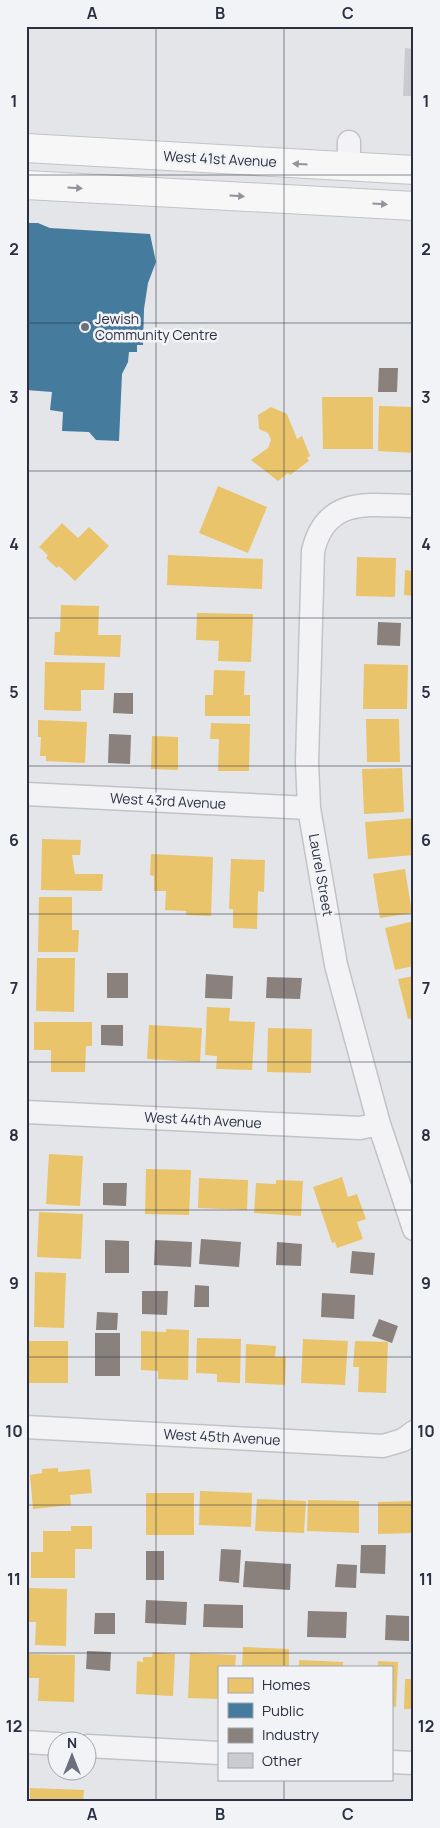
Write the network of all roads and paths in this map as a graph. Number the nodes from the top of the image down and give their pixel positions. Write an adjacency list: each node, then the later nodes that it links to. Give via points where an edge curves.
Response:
1 (26, 148): 2 (main road, West 41st Avenue, one-way to 1)
2 (349, 154): 3 (main road, West 41st Avenue); 5 (main road)
3 (414, 170)
4 (26, 186): 5 (main road, one-way to 5)
5 (347, 202): 6 (main road, one-way to 6)
6 (414, 206)
7 (414, 506): 9 (street, Laurel Street, via 349,506 332,516 321,528 313,551 307,762)
8 (26, 794): 9 (street, West 43rd Avenue)
9 (309, 808): 11 (street, Laurel Street, via 336,965)
10 (26, 1112): 11 (street, West 44th Avenue, via 360,1128)
11 (379, 1124): 12 (street, Laurel Street)
12 (414, 1229)
13 (26, 1427): 14 (street, West 45th Avenue, via 383,1446 403,1440)
14 (414, 1432)
15 (26, 1742): 16 (street)
16 (48, 1743)
17 (98, 1747): 18 (street)
18 (218, 1753)
19 (392, 1762): 20 (street)
20 (414, 1763)

